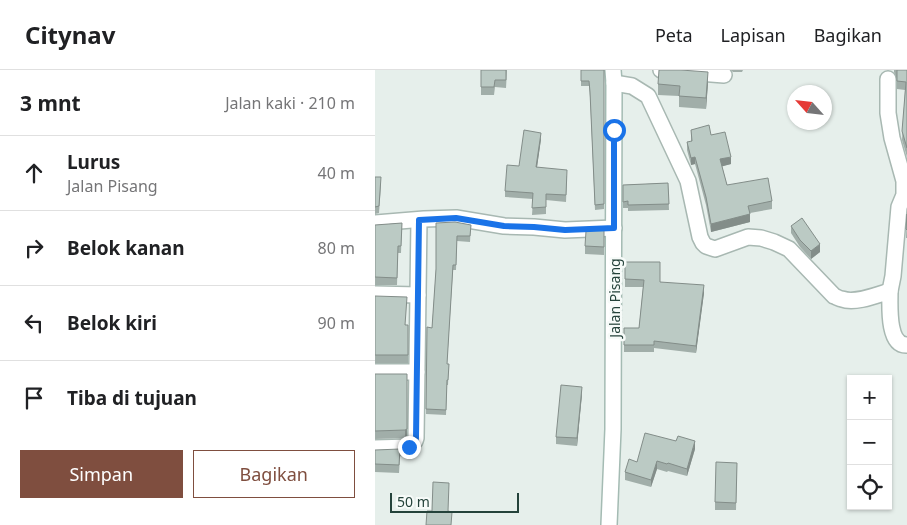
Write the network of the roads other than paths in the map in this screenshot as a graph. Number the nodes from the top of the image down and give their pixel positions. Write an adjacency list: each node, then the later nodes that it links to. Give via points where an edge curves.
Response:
1 (661, 70): 2 (street)
2 (724, 75)
3 (614, 77): 8 (street, Jalan Pisang); 9 (street, via 648,96 689,182 701,237 706,246 715,249 748,238 761,238 789,249 834,296 842,300 857,300)
4 (888, 79): 5 (street, via 888,114)
5 (906, 195): 9 (street, via 899,207)
6 (419, 220): 7 (street); 8 (street, via 456,218 504,226 565,230); 11 (street)
7 (375, 223)
8 (614, 228): 16 (street, Jalan Pisang)
9 (890, 291): 12 (street, via 893,333 897,342)
10 (375, 294): 11 (street)
11 (418, 295): 14 (street)
12 (907, 345)
13 (375, 372): 14 (street)
14 (417, 372): 15 (street, via 415,442 409,447)
15 (375, 448)
16 (609, 525)

